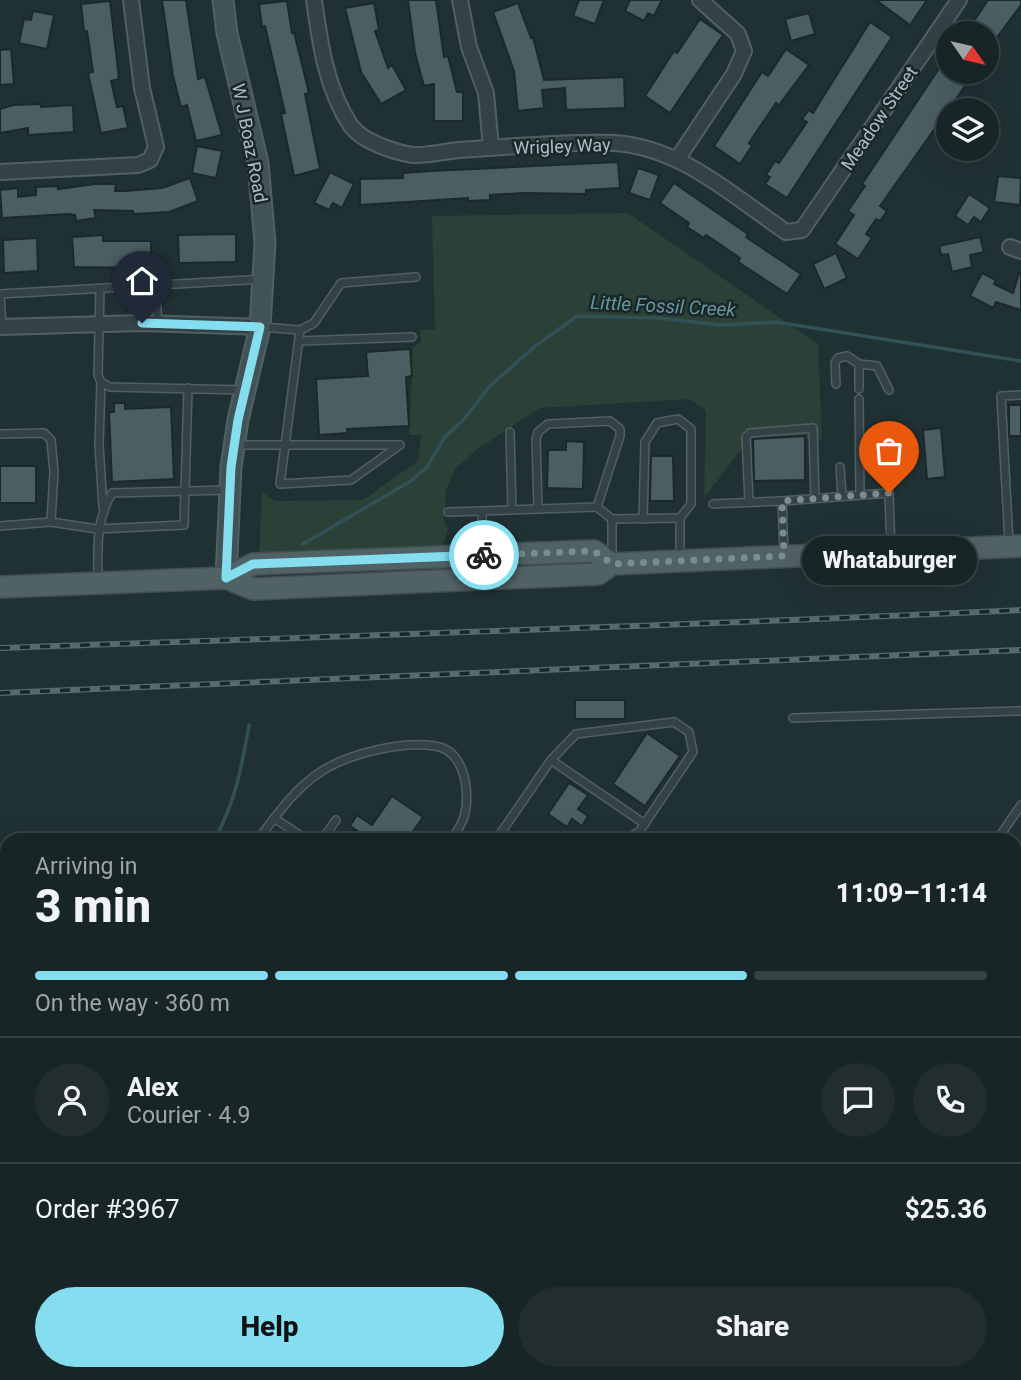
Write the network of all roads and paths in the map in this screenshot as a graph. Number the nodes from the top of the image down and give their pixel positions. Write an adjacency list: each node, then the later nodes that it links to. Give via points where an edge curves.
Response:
1 (131, 0): 9 (street, via 142,88 156,142 153,156 138,165)
2 (223, 0): 12 (main road, W J Boaz Road, via 260,181)
3 (314, 0): 7 (street, Wrigley Way, via 321,52 333,91 352,128 388,148 417,155)
4 (460, 0): 7 (street, via 469,47 486,93)
5 (700, 0): 8 (street, via 738,34 744,51 734,74)
6 (957, 1): 10 (street, Meadow Street)
7 (491, 148): 8 (street, Wrigley Way, via 615,143)
8 (678, 158): 10 (street, Wrigley Way, via 786,232)
9 (0, 172)
10 (796, 233)
11 (416, 277): 20 (lane, via 341,283 314,323)
12 (263, 279): 13 (lane); 19 (main road, W J Boaz Road)
13 (155, 284): 14 (lane); 16 (lane)
14 (100, 288): 15 (lane); 17 (lane)
15 (0, 294): 18 (lane)
16 (158, 323): 17 (street); 19 (street)
17 (101, 324): 18 (street); 24 (lane, via 98,375)
18 (1, 327)
19 (260, 327): 20 (lane); 28 (main road, W J Boaz Road)
20 (300, 330): 22 (lane)
21 (412, 337): 22 (lane)
22 (299, 341): 35 (lane)
23 (859, 364): 25 (lane, via 847,356 838,358); 27 (lane); 29 (lane, via 877,366)
24 (102, 382): 26 (lane, via 110,387); 46 (lane)
25 (836, 384)
26 (188, 388): 28 (lane); 37 (lane)
27 (859, 389)
28 (245, 390): 34 (main road, W J Boaz Road)
29 (889, 390)
30 (1021, 395): 57 (lane, via 1001,396)
31 (859, 400): 39 (lane)
32 (510, 432): 48 (lane)
33 (0, 434): 54 (lane, via 44,433 51,440)
34 (234, 445): 35 (lane); 38 (main road, W J Boaz Road)
35 (285, 446): 35 (lane, via 310,446 400,445 351,480 280,484)
36 (840, 467): 40 (lane)
37 (187, 490): 38 (lane); 46 (lane, via 112,493); 56 (lane, via 184,525)
38 (229, 490): 63 (main road, W J Boaz Road)
39 (860, 495): 40 (lane); 58 (lane, via 889,493)
40 (842, 496): 41 (lane)
41 (815, 498): 42 (lane); 43 (lane, via 813,428 746,437)
42 (782, 501): 43 (lane); 60 (lane)
43 (749, 502): 44 (lane)
44 (713, 504)
45 (597, 507): 47 (lane); 47 (lane, via 620,436 620,429 610,421 542,427 536,439); 52 (lane)
46 (103, 508): 56 (lane)
47 (538, 509): 48 (lane)
48 (512, 510): 49 (lane)
49 (482, 511): 50 (lane); 59 (lane)
50 (448, 512)
51 (680, 518): 53 (lane); 53 (lane, via 691,504 691,429 678,419 657,423 645,442); 61 (lane)
52 (612, 519): 53 (lane); 62 (lane)
53 (643, 519)
54 (51, 522): 55 (lane); 56 (lane)
55 (0, 526)
56 (97, 529): 64 (lane)
57 (1015, 546): 58 (main road)
58 (891, 551): 60 (main road)
59 (484, 555): 62 (main road, via 594,551); 63 (main road, via 253,564)
60 (784, 556): 61 (main road)
61 (680, 561): 62 (main road)
62 (612, 564): 63 (main road, via 598,574 253,589)
63 (226, 578): 64 (main road)
64 (98, 583): 65 (main road)
65 (0, 587)
66 (1021, 711): 67 (lane)
67 (793, 718)
68 (551, 760): 72 (lane); 72 (lane, via 576,734 674,722 688,732 693,752); 77 (lane)
69 (1021, 805): 79 (lane)
70 (274, 818): 73 (lane); 74 (lane); 76 (lane, via 296,791 323,770 384,747 438,746 460,763 466,784 464,818)
71 (336, 820): 75 (lane)
72 (645, 824): 78 (lane)
73 (263, 833)
74 (296, 833)
75 (327, 833)
76 (455, 833)
77 (501, 833)
78 (637, 833)
79 (1002, 833)

